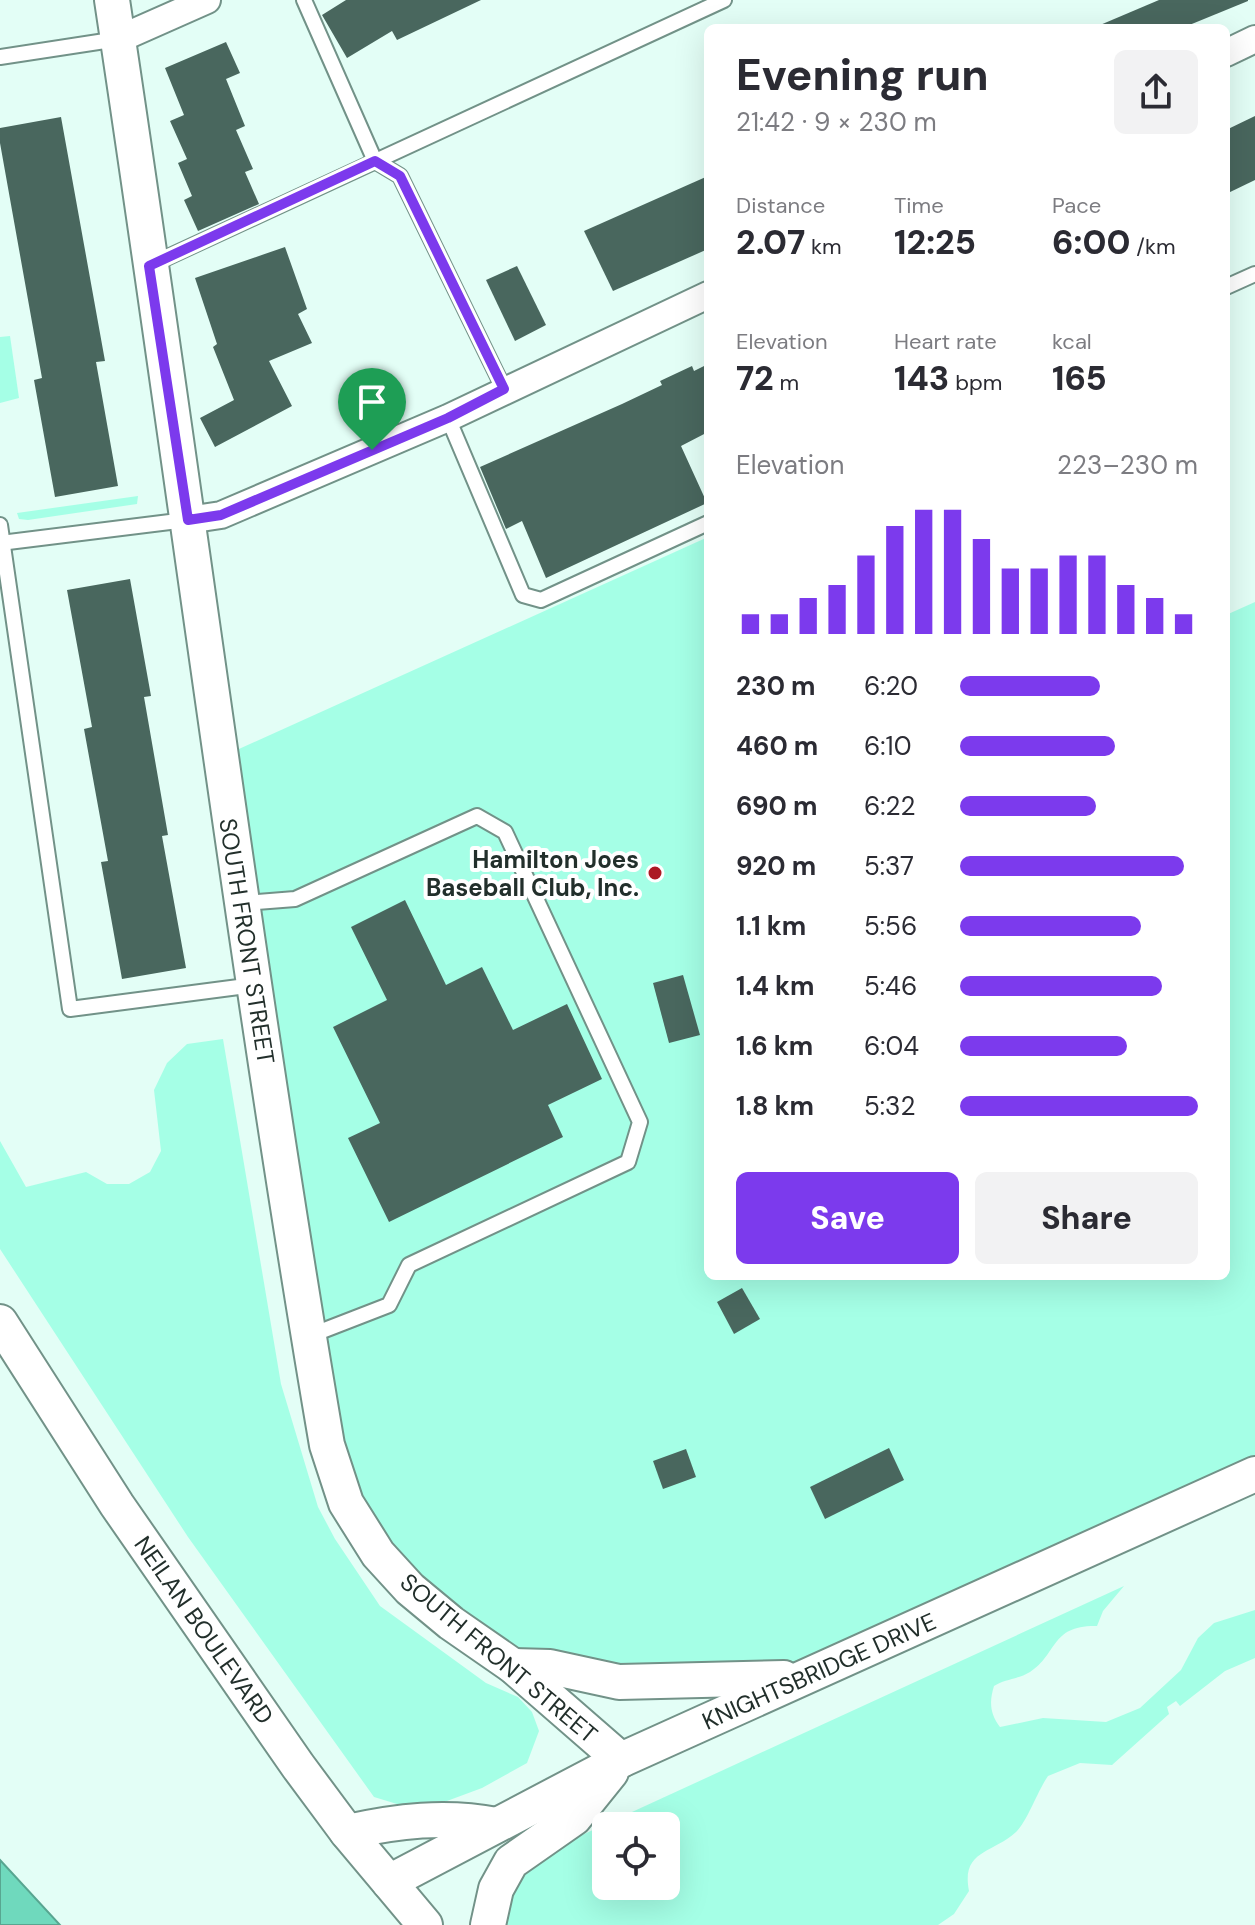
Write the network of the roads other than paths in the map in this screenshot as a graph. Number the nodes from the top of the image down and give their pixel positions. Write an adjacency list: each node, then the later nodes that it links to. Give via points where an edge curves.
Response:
1 (112, 0): 5 (street, SOUTH FRONT STREET)
2 (207, 0): 5 (street)
3 (304, 0): 9 (lane)
4 (724, 0): 9 (lane)
5 (119, 39): 8 (lane); 10 (street, SOUTH FRONT STREET)
6 (1255, 39): 7 (street)
7 (1230, 51)
8 (0, 57)
9 (375, 161): 10 (lane); 14 (lane, via 400,176)
10 (149, 266): 16 (street, SOUTH FRONT STREET)
11 (1255, 274): 12 (lane)
12 (1230, 285)
13 (704, 297): 14 (street)
14 (504, 389): 15 (street)
15 (448, 418): 16 (street, via 221,515); 18 (lane, via 523,595 541,600)
16 (188, 520): 19 (lane); 20 (street, SOUTH FRONT STREET)
17 (0, 525): 19 (lane)
18 (704, 525)
19 (1, 543): 21 (lane, via 70,1009)
20 (242, 903): 21 (street, SOUTH FRONT STREET); 23 (lane, via 295,899 477,816 505,832 640,1122 628,1162 409,1265 389,1305)
21 (254, 985): 23 (street, SOUTH FRONT STREET)
22 (0, 1322): 29 (street, NEILAN BOULEVARD, via 117,1505)
23 (308, 1337): 25 (street, SOUTH FRONT STREET, via 327,1445 346,1503 378,1554 410,1589)
24 (1255, 1474): 26 (street, KNIGHTSBRIDGE DRIVE)
25 (513, 1666): 26 (street, via 550,1667 619,1682); 27 (street, SOUTH FRONT STREET)
26 (804, 1677): 27 (street, KNIGHTSBRIDGE DRIVE)
27 (621, 1760): 28 (street, KNIGHTSBRIDGE DRIVE); 32 (street, via 574,1818 511,1862 496,1889)
28 (496, 1825): 29 (street, via 461,1818 397,1821); 30 (street, KNIGHTSBRIDGE DRIVE)
29 (347, 1832): 30 (street, NEILAN BOULEVARD)
30 (389, 1882): 31 (street, NEILAN BOULEVARD)
31 (425, 1925)
32 (488, 1925)

